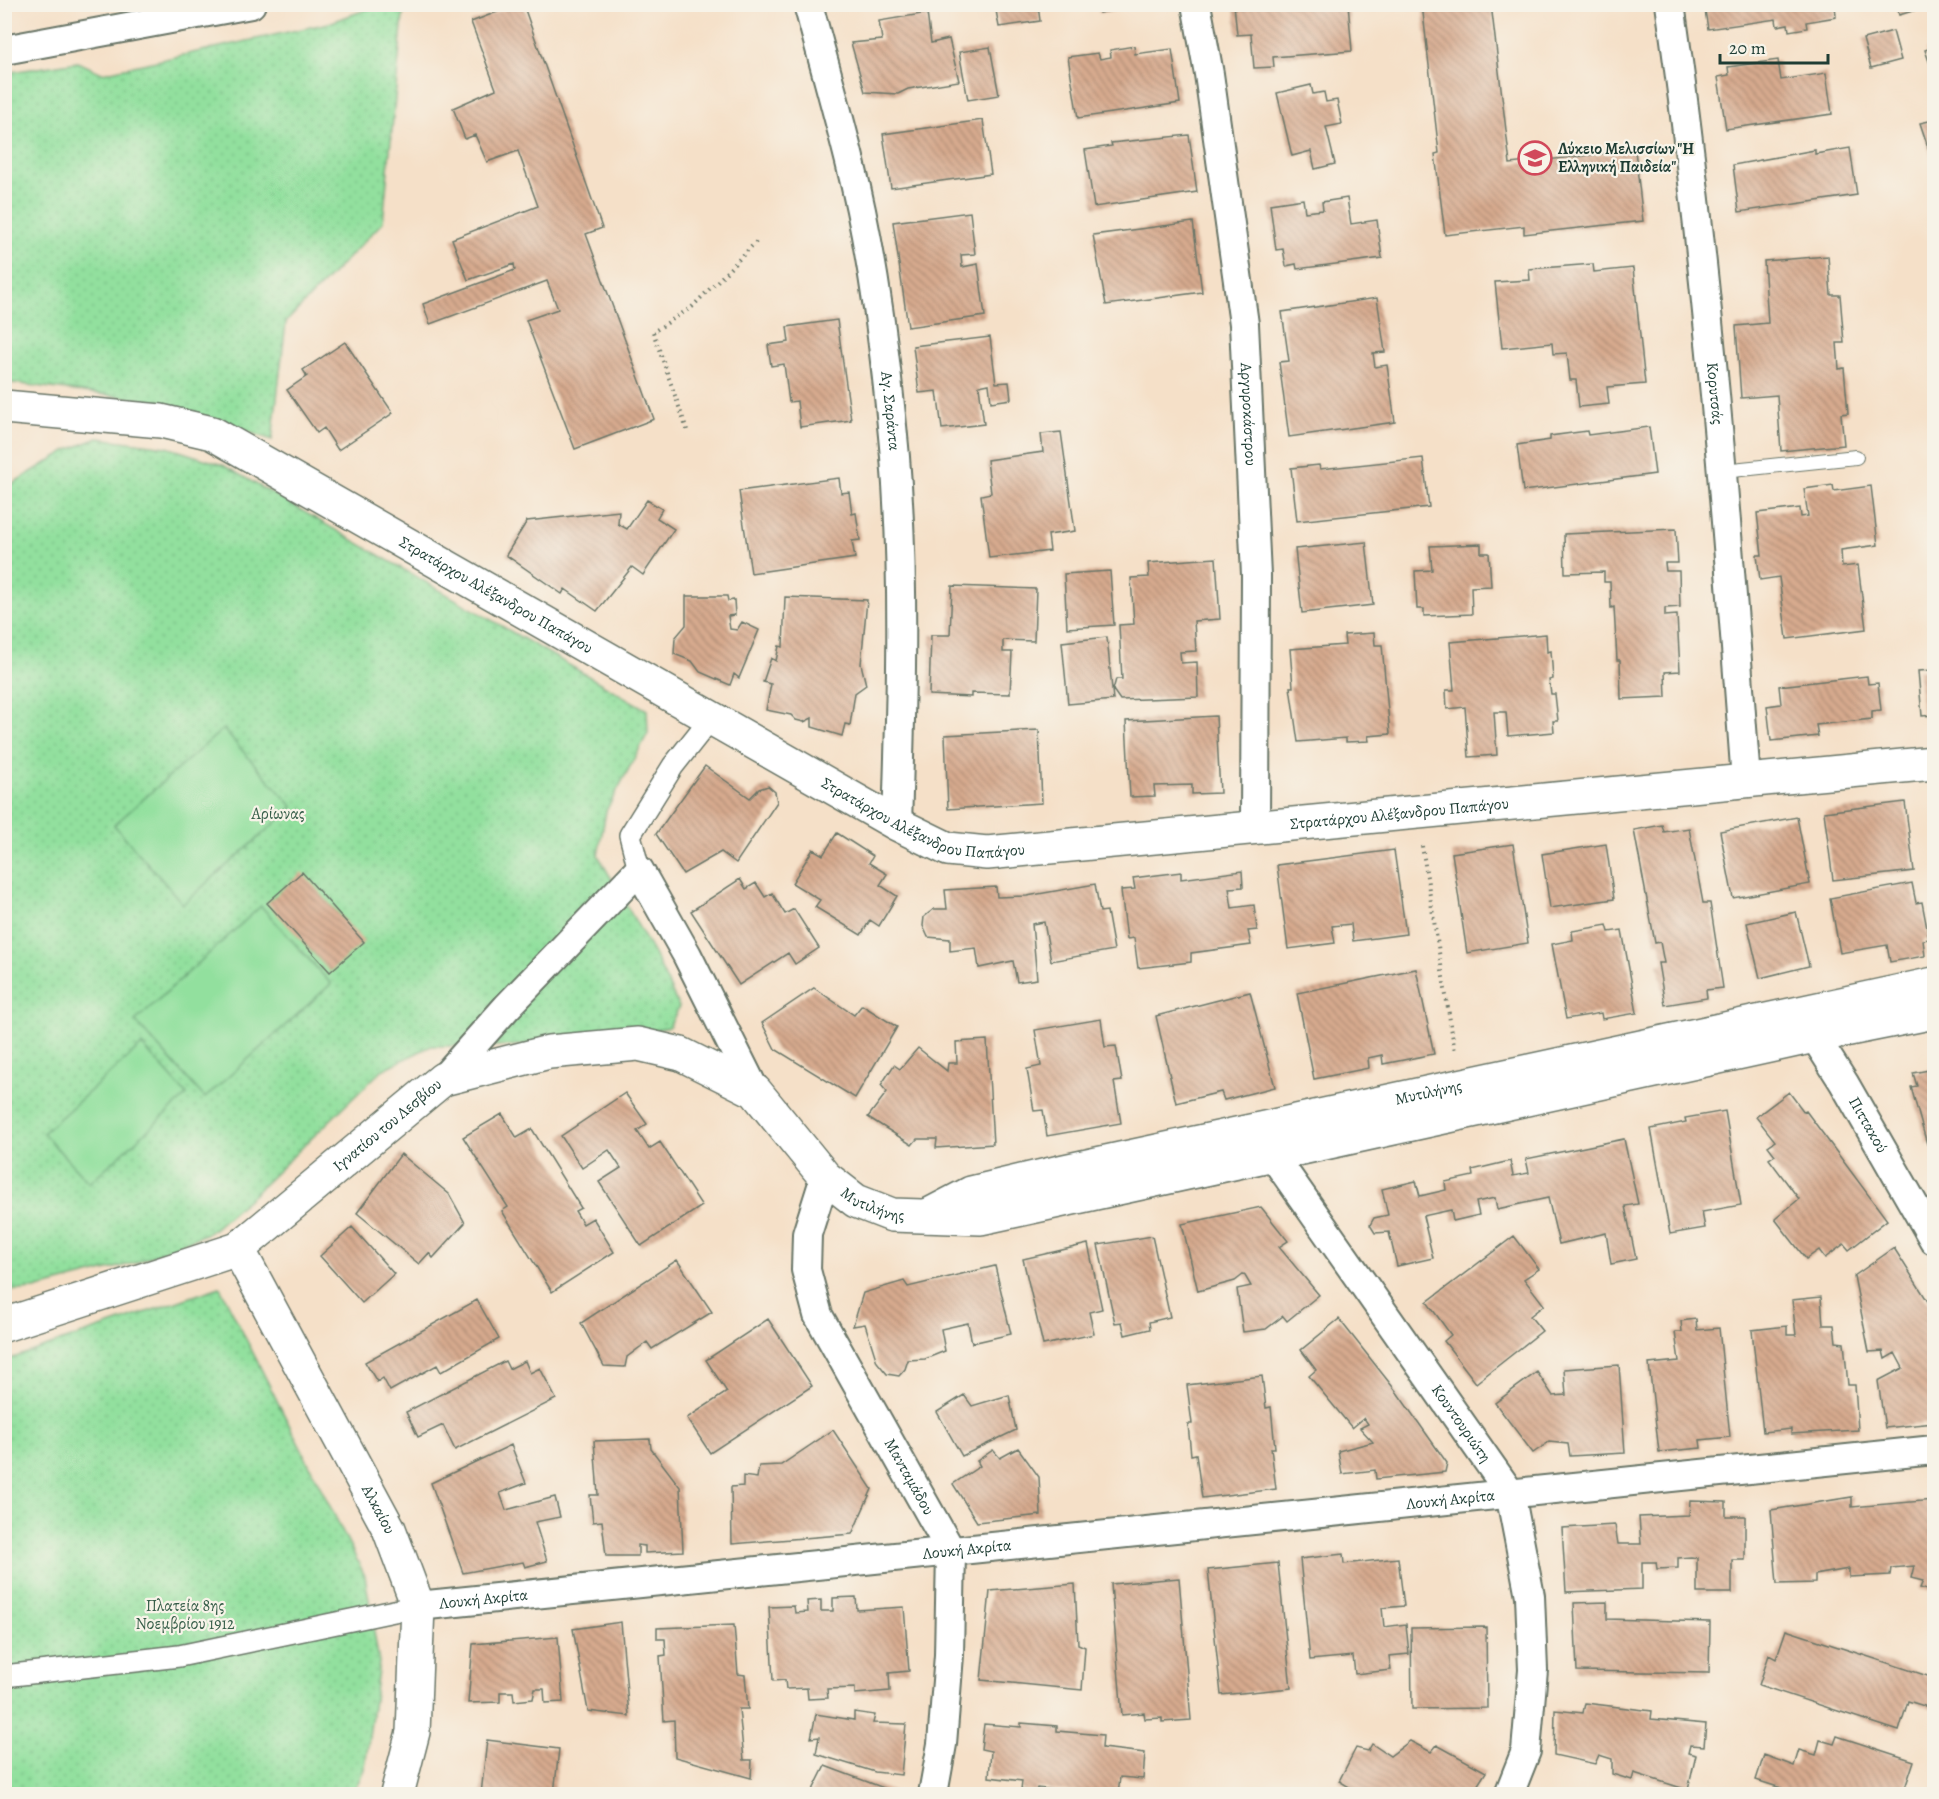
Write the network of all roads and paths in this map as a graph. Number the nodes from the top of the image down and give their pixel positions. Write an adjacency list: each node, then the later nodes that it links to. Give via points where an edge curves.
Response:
1 (251, 4): 5 (street)
2 (808, 4): 15 (street, Αγ. Σαράντα, via 860,210 895,458 903,643)
3 (1196, 4): 16 (street, Αργυροκάστρου, via 1244,324 1256,575)
4 (1670, 4): 10 (street, Κορυτσάς)
5 (4, 50)
6 (757, 241): 8 (path, via 692,307 653,332)
7 (4, 407): 11 (street, Στρατάρχου Αλέξανδρου Παπάγου, via 161,421 212,433)
8 (687, 430)
9 (1856, 458): 10 (lane)
10 (1724, 471): 13 (street, Κορυτσάς)
11 (711, 718): 15 (street, Στρατάρχου Αλέξανδρου Παπάγου); 17 (street, via 673,766 630,835)
12 (1935, 763): 13 (street, Στρατάρχου Αλέξανδρου Παπάγου)
13 (1746, 782): 14 (street, Στρατάρχου Αλέξανδρου Παπάγου)
14 (1416, 812): 16 (street, Στρατάρχου Αλέξανδρου Παπάγου); 22 (path)
15 (897, 824): 16 (street, Στρατάρχου Αλέξανδρου Παπάγου, via 948,849 987,853)
16 (1254, 828)
17 (639, 870): 21 (street, via 507,1006); 23 (street)
18 (1935, 984): 20 (street, Μυτιλήνης)
19 (1935, 1012): 20 (street, Μυτιλήνης)
20 (1807, 1024): 22 (street, Μυτιλήνης); 24 (street, Μυτιλήνης); 26 (street, Πιττακού)
21 (443, 1079): 23 (street, Ιγνατίου του Λεσβίου, via 549,1052 638,1044 681,1054); 27 (street, Ιγνατίου του Λεσβίου)
22 (1461, 1087): 24 (street, Μυτιλήνης)
23 (755, 1091): 25 (street, Ιγνατίου του Λεσβίου)
24 (1264, 1143): 25 (street, Μυτιλήνης, via 981,1218 892,1215 856,1201); 30 (street, Κουντουριώτη)
25 (825, 1177): 31 (street, Μανταμάδου, via 807,1234 806,1270 818,1315)
26 (1935, 1240)
27 (238, 1249): 28 (street, Ιγνατίου του Λεσβίου); 32 (street, Αλκαίου, via 389,1529)
28 (4, 1325)
29 (1935, 1450): 30 (street, Λουκή Ακρίτα)
30 (1510, 1493): 31 (street, Λουκή Ακρίτα); 36 (street, Κουντουριώτη, via 1530,1596 1533,1670 1526,1751)
31 (951, 1551): 32 (street, Λουκή Ακρίτα); 35 (street, via 949,1655 942,1744)
32 (418, 1606): 33 (street, Λουκή Ακρίτα, via 179,1656); 34 (street, Αλκαίου, via 413,1732)
33 (4, 1676)
34 (397, 1794)
35 (933, 1794)
36 (1509, 1794)

